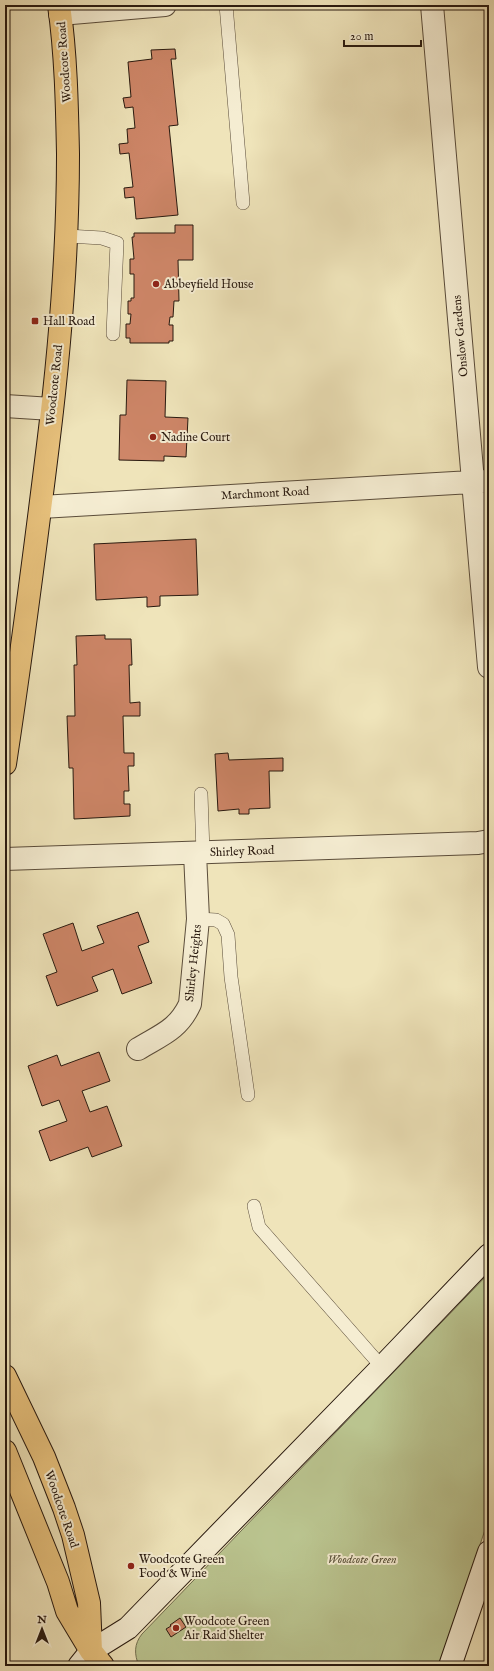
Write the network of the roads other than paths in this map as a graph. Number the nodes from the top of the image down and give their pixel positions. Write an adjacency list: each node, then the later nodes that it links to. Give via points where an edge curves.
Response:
1 (165, 5): 4 (street)
2 (226, 5): 5 (lane)
3 (432, 5): 10 (street, Onslow Gardens)
4 (59, 10): 6 (main road, Woodcote Road, via 68,102)
5 (243, 203)
6 (67, 236): 7 (lane, via 102,238 116,243); 9 (main road, Woodcote Road)
7 (113, 334)
8 (5, 406): 9 (street)
9 (52, 409): 11 (main road, Woodcote Road)
10 (480, 482): 11 (street, Marchmont Road); 12 (street, Onslow Gardens)
11 (40, 506): 13 (main road, Woodcote Road, via 32,583)
12 (489, 666)
13 (5, 764)
14 (201, 794): 16 (lane)
15 (484, 842): 16 (street, Shirley Road)
16 (199, 853): 17 (street, Shirley Road); 18 (street, Shirley Heights)
17 (5, 859)
18 (198, 919): 19 (street, Shirley Heights, via 190,1004 185,1015 176,1027); 20 (lane, via 216,920 223,924 228,935)
19 (138, 1049)
20 (248, 1095)
21 (254, 1206): 23 (lane, via 259,1227)
22 (489, 1255): 23 (street)
23 (382, 1368): 27 (street, via 128,1628)
24 (5, 1376): 27 (main road, Woodcote Road, via 44,1457 73,1535 89,1603)
25 (5, 1451): 27 (main road, via 58,1582 67,1611)
26 (489, 1552): 28 (street)
27 (91, 1661)
28 (450, 1666)

